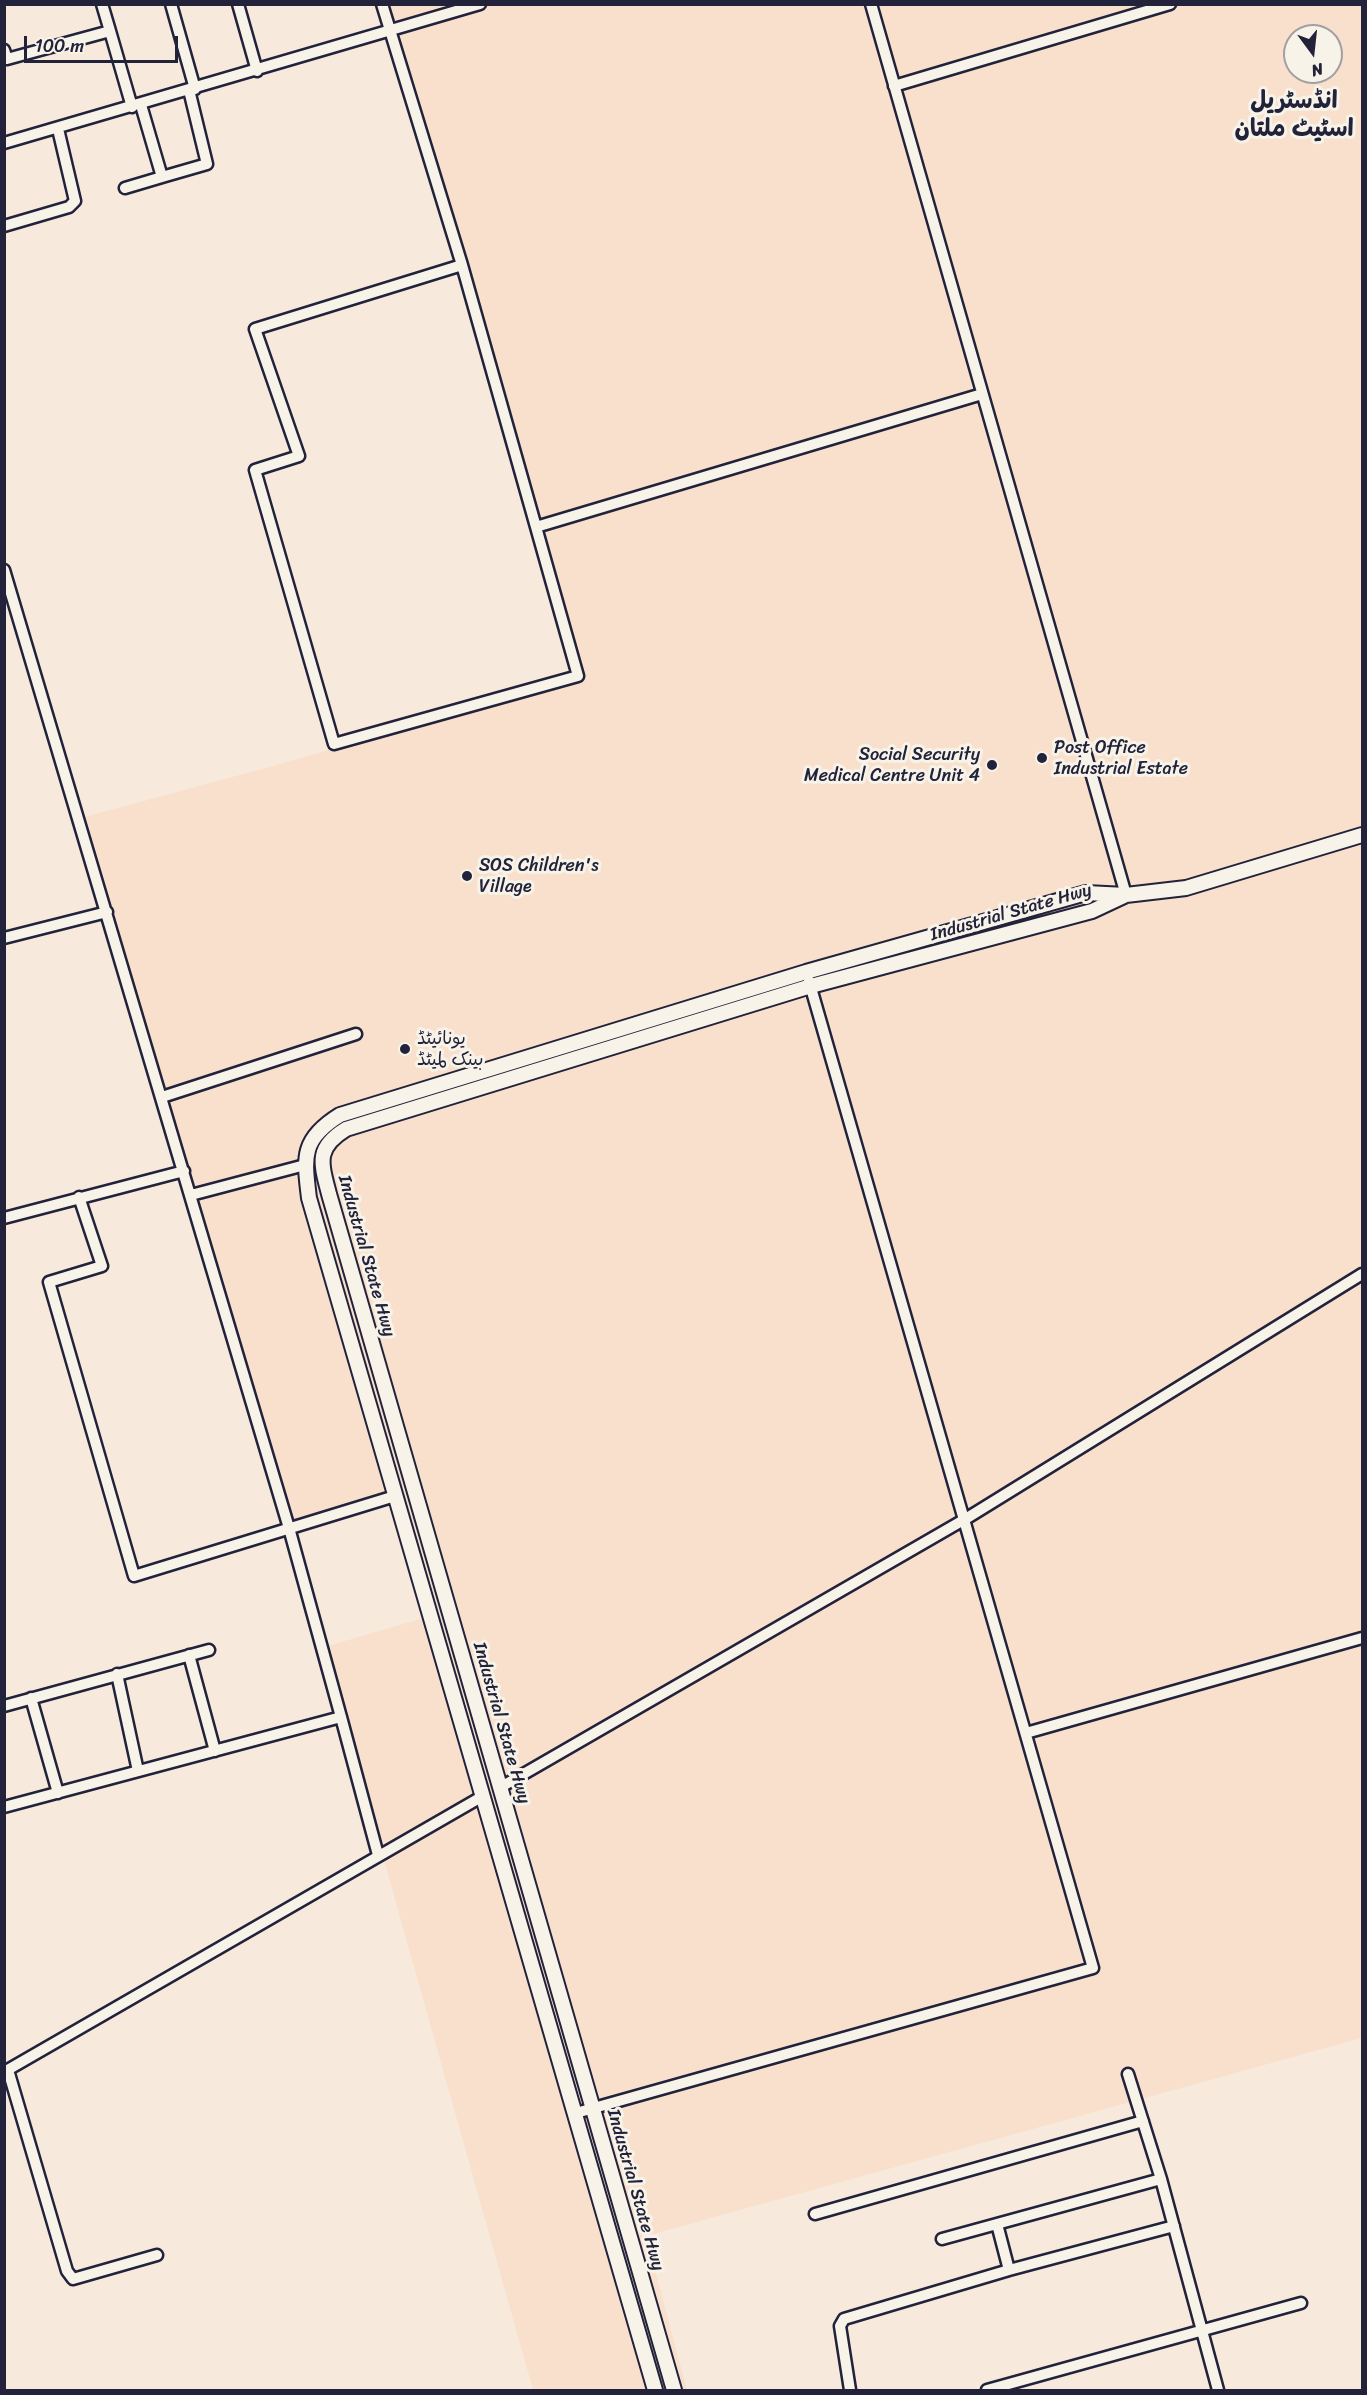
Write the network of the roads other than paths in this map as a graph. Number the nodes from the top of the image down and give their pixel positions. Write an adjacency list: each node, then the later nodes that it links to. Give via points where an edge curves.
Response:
1 (102, 4): 8 (street)
2 (171, 4): 13 (street)
3 (238, 4): 11 (street)
4 (382, 4): 9 (street)
5 (480, 4): 9 (street)
6 (871, 4): 12 (street)
7 (1170, 4): 12 (street)
8 (110, 31): 10 (street); 14 (street)
9 (390, 31): 11 (street); 20 (street)
10 (5, 56)
11 (257, 71): 13 (street)
12 (894, 86): 21 (street)
13 (192, 90): 14 (street); 17 (street, via 207,164)
14 (137, 106): 15 (street); 17 (street)
15 (58, 129): 16 (street); 19 (street, via 75,201 69,207)
16 (4, 143)
17 (162, 177): 18 (street)
18 (125, 188)
19 (4, 226)
20 (462, 265): 22 (street); 22 (street, via 255,329 299,456 255,470 334,744 578,676)
21 (982, 394): 22 (street); 25 (street)
22 (536, 527)
23 (4, 570): 26 (street)
24 (1362, 835): 25 (main road, via 1186,888)
25 (1126, 896): 28 (main road, Industrial State Hwy, via 1086,893); 29 (main road, Industrial State Hwy, via 1092,911)
26 (107, 912): 27 (street); 31 (street)
27 (4, 938)
28 (806, 972): 29 (street); 32 (main road, Industrial State Hwy, via 340,1115 313,1137)
29 (811, 986): 39 (street); 46 (main road, Industrial State Hwy, via 346,1129 326,1144 321,1165)
30 (356, 1034): 31 (street)
31 (162, 1097): 33 (street)
32 (305, 1165): 34 (street); 38 (main road, Industrial State Hwy, via 309,1198)
33 (184, 1171): 34 (street); 35 (street)
34 (191, 1195): 40 (street)
35 (79, 1197): 36 (street); 40 (street, via 102,1266 49,1282 134,1576)
36 (4, 1218)
37 (1362, 1274): 39 (street)
38 (395, 1496): 40 (street); 48 (main road, Industrial State Hwy)
39 (964, 1520): 50 (street); 53 (street)
40 (289, 1528): 49 (street)
41 (1362, 1638): 50 (street)
42 (209, 1650): 43 (street)
43 (189, 1655): 44 (street); 51 (street)
44 (117, 1674): 45 (street); 52 (street)
45 (31, 1698): 47 (street); 54 (street)
46 (476, 1700): 48 (main road); 53 (main road, Industrial State Hwy)
47 (4, 1706)
48 (456, 1706): 55 (main road, Industrial State Hwy)
49 (341, 1717): 51 (street); 57 (street)
50 (1026, 1733): 62 (street, via 1093,1968)
51 (215, 1751): 52 (street)
52 (138, 1772): 54 (street)
53 (501, 1787): 58 (main road, Industrial State Hwy)
54 (58, 1793): 56 (street)
55 (483, 1796): 57 (street); 59 (main road, Industrial State Hwy)
56 (4, 1807)
57 (378, 1855): 60 (street)
58 (528, 1882): 59 (main road); 62 (main road, Industrial State Hwy)
59 (509, 1887): 63 (main road, Industrial State Hwy)
60 (6, 2071): 70 (street, via 67,2271 73,2279)
61 (1128, 2074): 64 (street)
62 (593, 2108): 63 (street); 75 (main road, Industrial State Hwy)
63 (576, 2113): 74 (main road, Industrial State Hwy)
64 (1143, 2121): 65 (street); 66 (street)
65 (1161, 2179): 67 (street); 68 (street)
66 (815, 2214)
67 (997, 2224): 69 (street); 71 (street)
68 (1174, 2226): 71 (street); 73 (street)
69 (942, 2239)
70 (158, 2255)
71 (1009, 2270): 76 (street, via 840,2322)
72 (1301, 2303): 73 (street)
73 (1203, 2330): 77 (street); 78 (street)
74 (655, 2391)
75 (674, 2391)
76 (850, 2391)
77 (987, 2391)
78 (1218, 2391)

